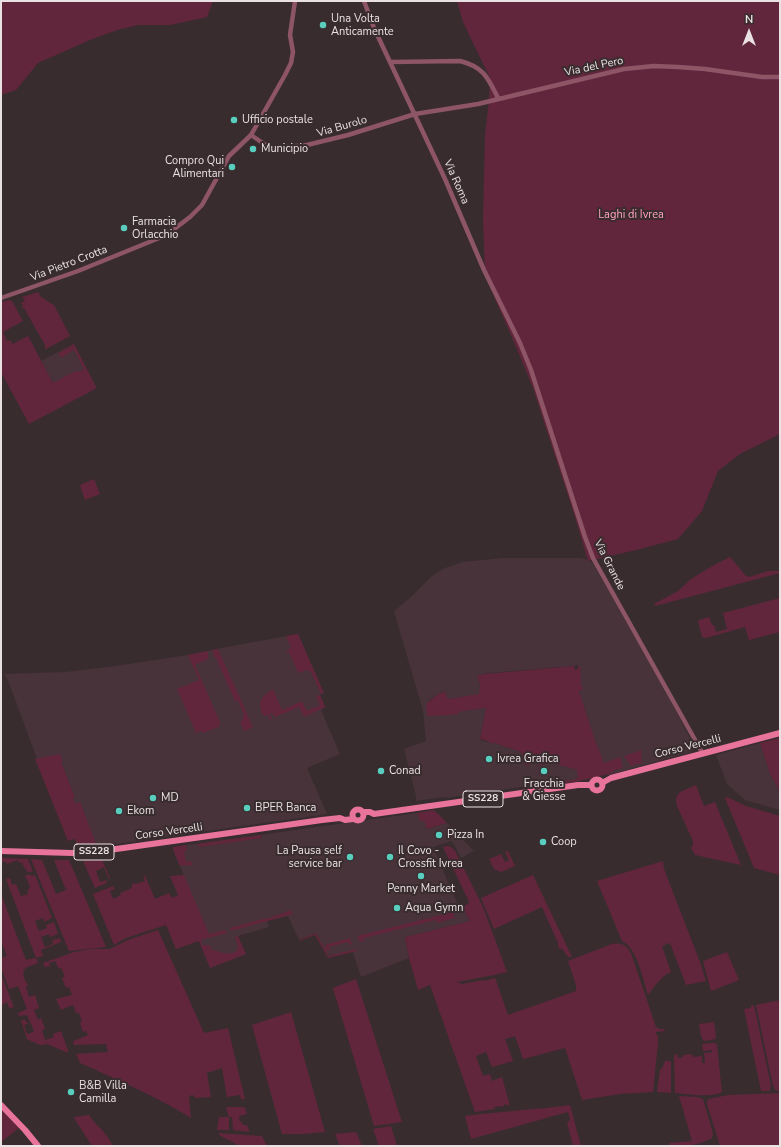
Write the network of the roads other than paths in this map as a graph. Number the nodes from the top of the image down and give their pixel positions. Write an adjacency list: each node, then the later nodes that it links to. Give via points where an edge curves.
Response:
1 (294, 1): 7 (street, Via Pietro Crotta, via 290,35 293,52 291,63)
2 (364, 1): 3 (street, Via Roma)
3 (390, 62): 5 (street, via 460,61 470,64 489,79); 6 (street, Via Roma)
4 (780, 77): 5 (street, Via del Pero, via 654,66 624,69)
5 (498, 98): 6 (street, Via del Pero, via 465,107)
6 (415, 114): 7 (street, Via Burolo, via 323,142 284,148 267,146); 9 (street, Via Roma, via 446,179 484,270)
7 (251, 135): 8 (street, Via Pietro Crotta, via 229,156 202,205 174,230 78,271)
8 (1, 298)
9 (532, 370): 11 (street, Via Grande, via 593,558)
10 (780, 733): 11 (main road, Corso Vercelli / SS228)
11 (703, 754): 12 (main road, Corso Vercelli / SS228, via 611,778 602,783 599,790 593,789 591,785 578,785 374,814 370,812)
12 (363, 815): 13 (main road, via 360,810 356,810); 13 (main road, via 359,821 355,821)
13 (353, 816): 14 (main road, Corso Vercelli / SS228, via 345,820 340,818 102,851)
14 (1, 851)
15 (1, 1105): 16 (main road)
16 (38, 1146)

